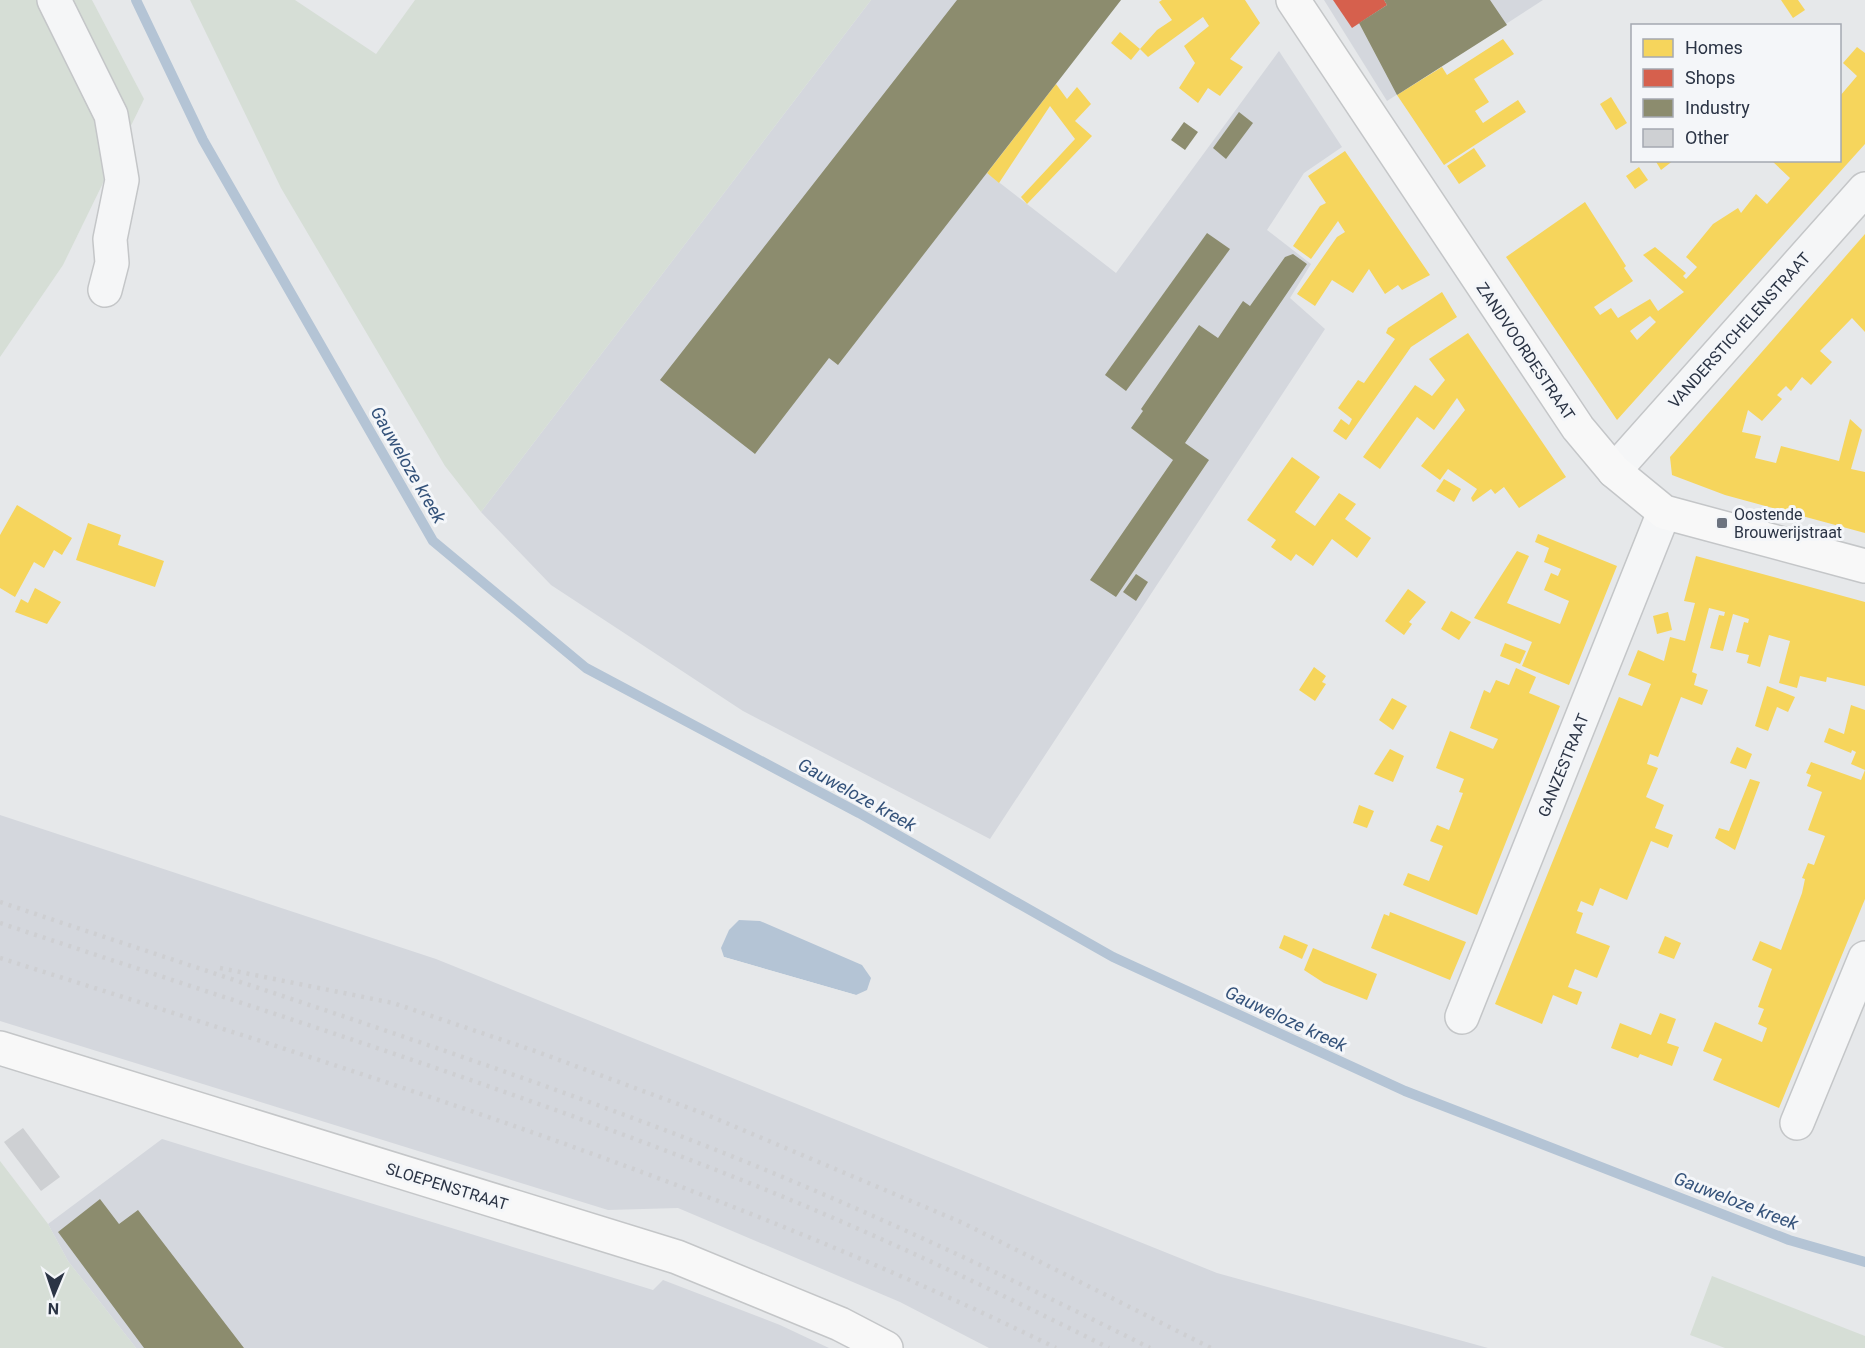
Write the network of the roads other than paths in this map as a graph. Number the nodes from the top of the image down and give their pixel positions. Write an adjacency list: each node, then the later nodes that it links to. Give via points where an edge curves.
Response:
1 (54, 0): 4 (street, via 111,115 122,180)
2 (1293, 0): 5 (street, ZANDVOORDESTRAAT, via 1578,428)
3 (1865, 189): 5 (street, VANDERSTICHELENSTRAAT)
4 (105, 290)
5 (1614, 471): 6 (street, ZANDVOORDESTRAAT)
6 (1664, 512): 7 (street, ZANDVOORDESTRAAT); 9 (street, GANZESTRAAT)
7 (1865, 566)
8 (1864, 961): 11 (street)
9 (1462, 1017)
10 (0, 1048): 12 (street, SLOEPENSTRAAT, via 677,1257 840,1324)
11 (1797, 1123)
12 (886, 1348)

